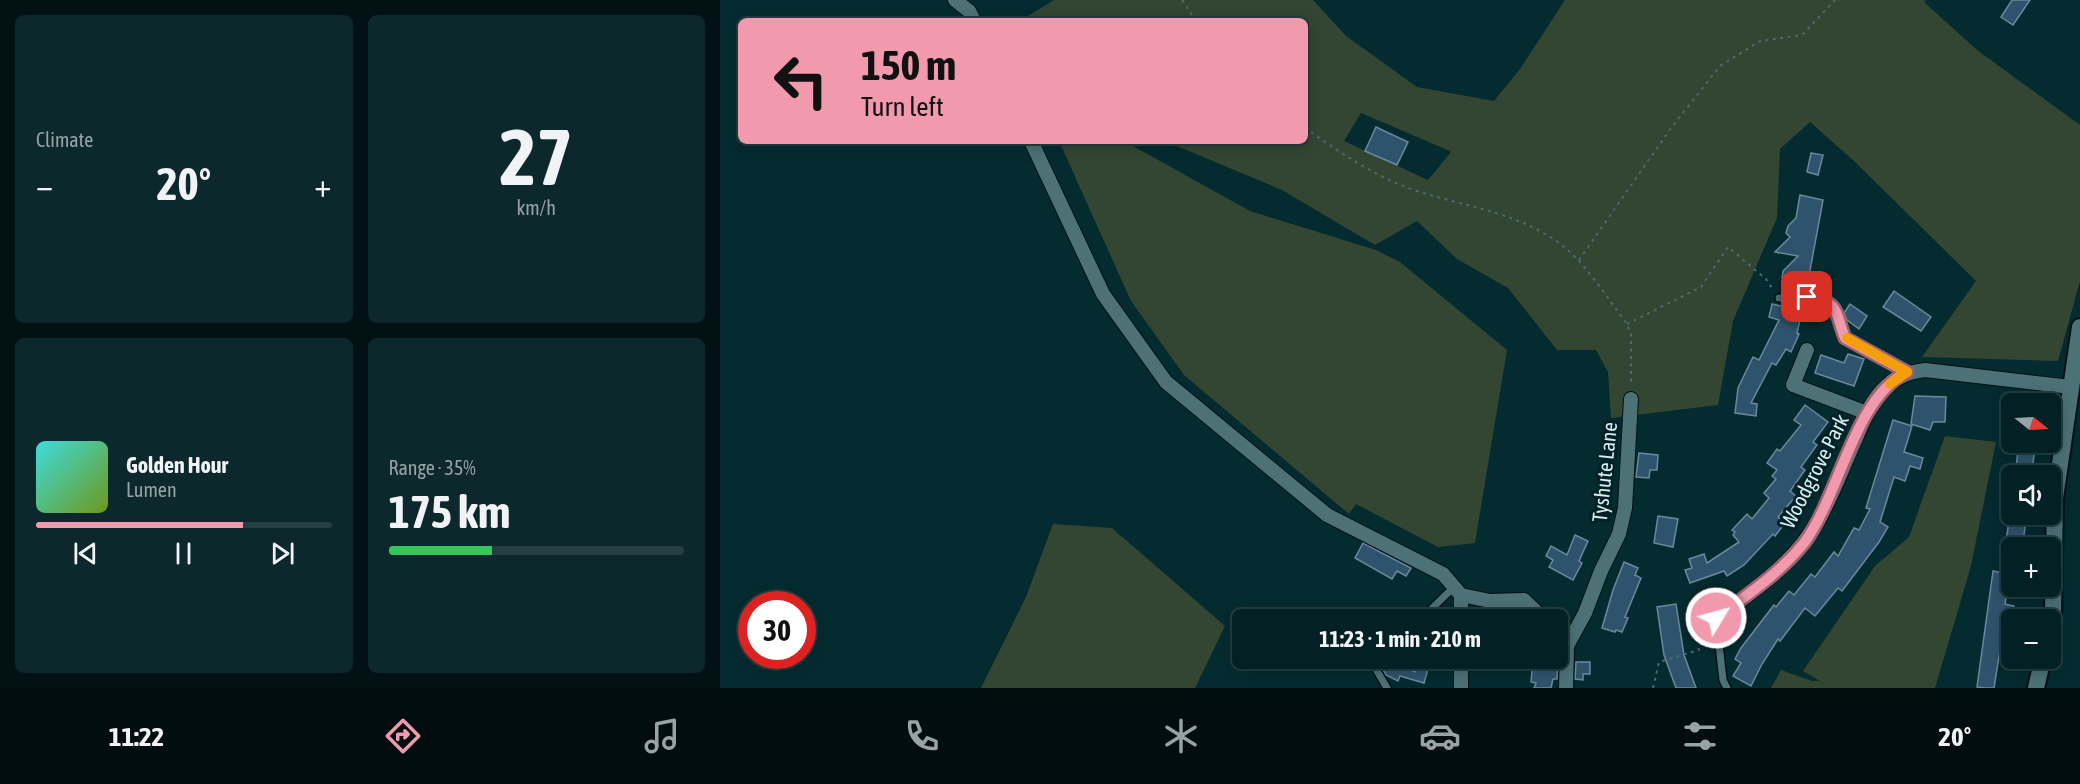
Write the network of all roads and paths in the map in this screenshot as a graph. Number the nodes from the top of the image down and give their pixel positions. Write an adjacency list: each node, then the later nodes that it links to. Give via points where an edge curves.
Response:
1 (955, 0): 4 (street)
2 (1182, 0): 5 (path)
3 (1835, 0): 8 (path, via 1802,35 1760,41 1720,66 1671,128)
4 (972, 18)
5 (1194, 18)
6 (1308, 130): 8 (path, via 1347,158 1415,191 1508,215 1555,240)
7 (1031, 144): 17 (street, via 1103,294 1166,381 1328,515 1443,574)
8 (1579, 260): 10 (path)
9 (1779, 298): 10 (path, via 1766,279 1728,247 1701,287); 13 (lane, via 1826,301 1836,309 1845,338)
10 (1627, 324): 15 (path, via 1631,334)
11 (2080, 327): 14 (street)
12 (1807, 350): 16 (street, Woodgrove Park, via 1793,385)
13 (1907, 372): 14 (street, via 1925,370); 16 (street, Woodgrove Park, via 1878,395)
14 (2071, 387): 21 (street, via 2055,498)
15 (1631, 399): 23 (street, Tyshute Lane, via 1625,508 1619,534)
16 (1867, 413): 22 (street, Woodgrove Park, via 1822,513 1804,543 1760,585)
17 (1458, 591): 18 (lane); 19 (street); 20 (street, via 1490,601 1524,600)
18 (1434, 609)
19 (1460, 609)
20 (1533, 609)
21 (2053, 609)
22 (1716, 618): 33 (lane, via 1722,680)
23 (1568, 644)
24 (1698, 646): 32 (path, via 1699,650 1659,662)
25 (1378, 669): 29 (lane)
26 (1461, 669): 30 (street)
27 (1566, 669): 31 (street)
28 (2040, 669): 34 (street)
29 (1388, 688)
30 (1461, 688)
31 (1566, 688)
32 (1653, 688)
33 (1727, 688)
34 (2036, 688)

